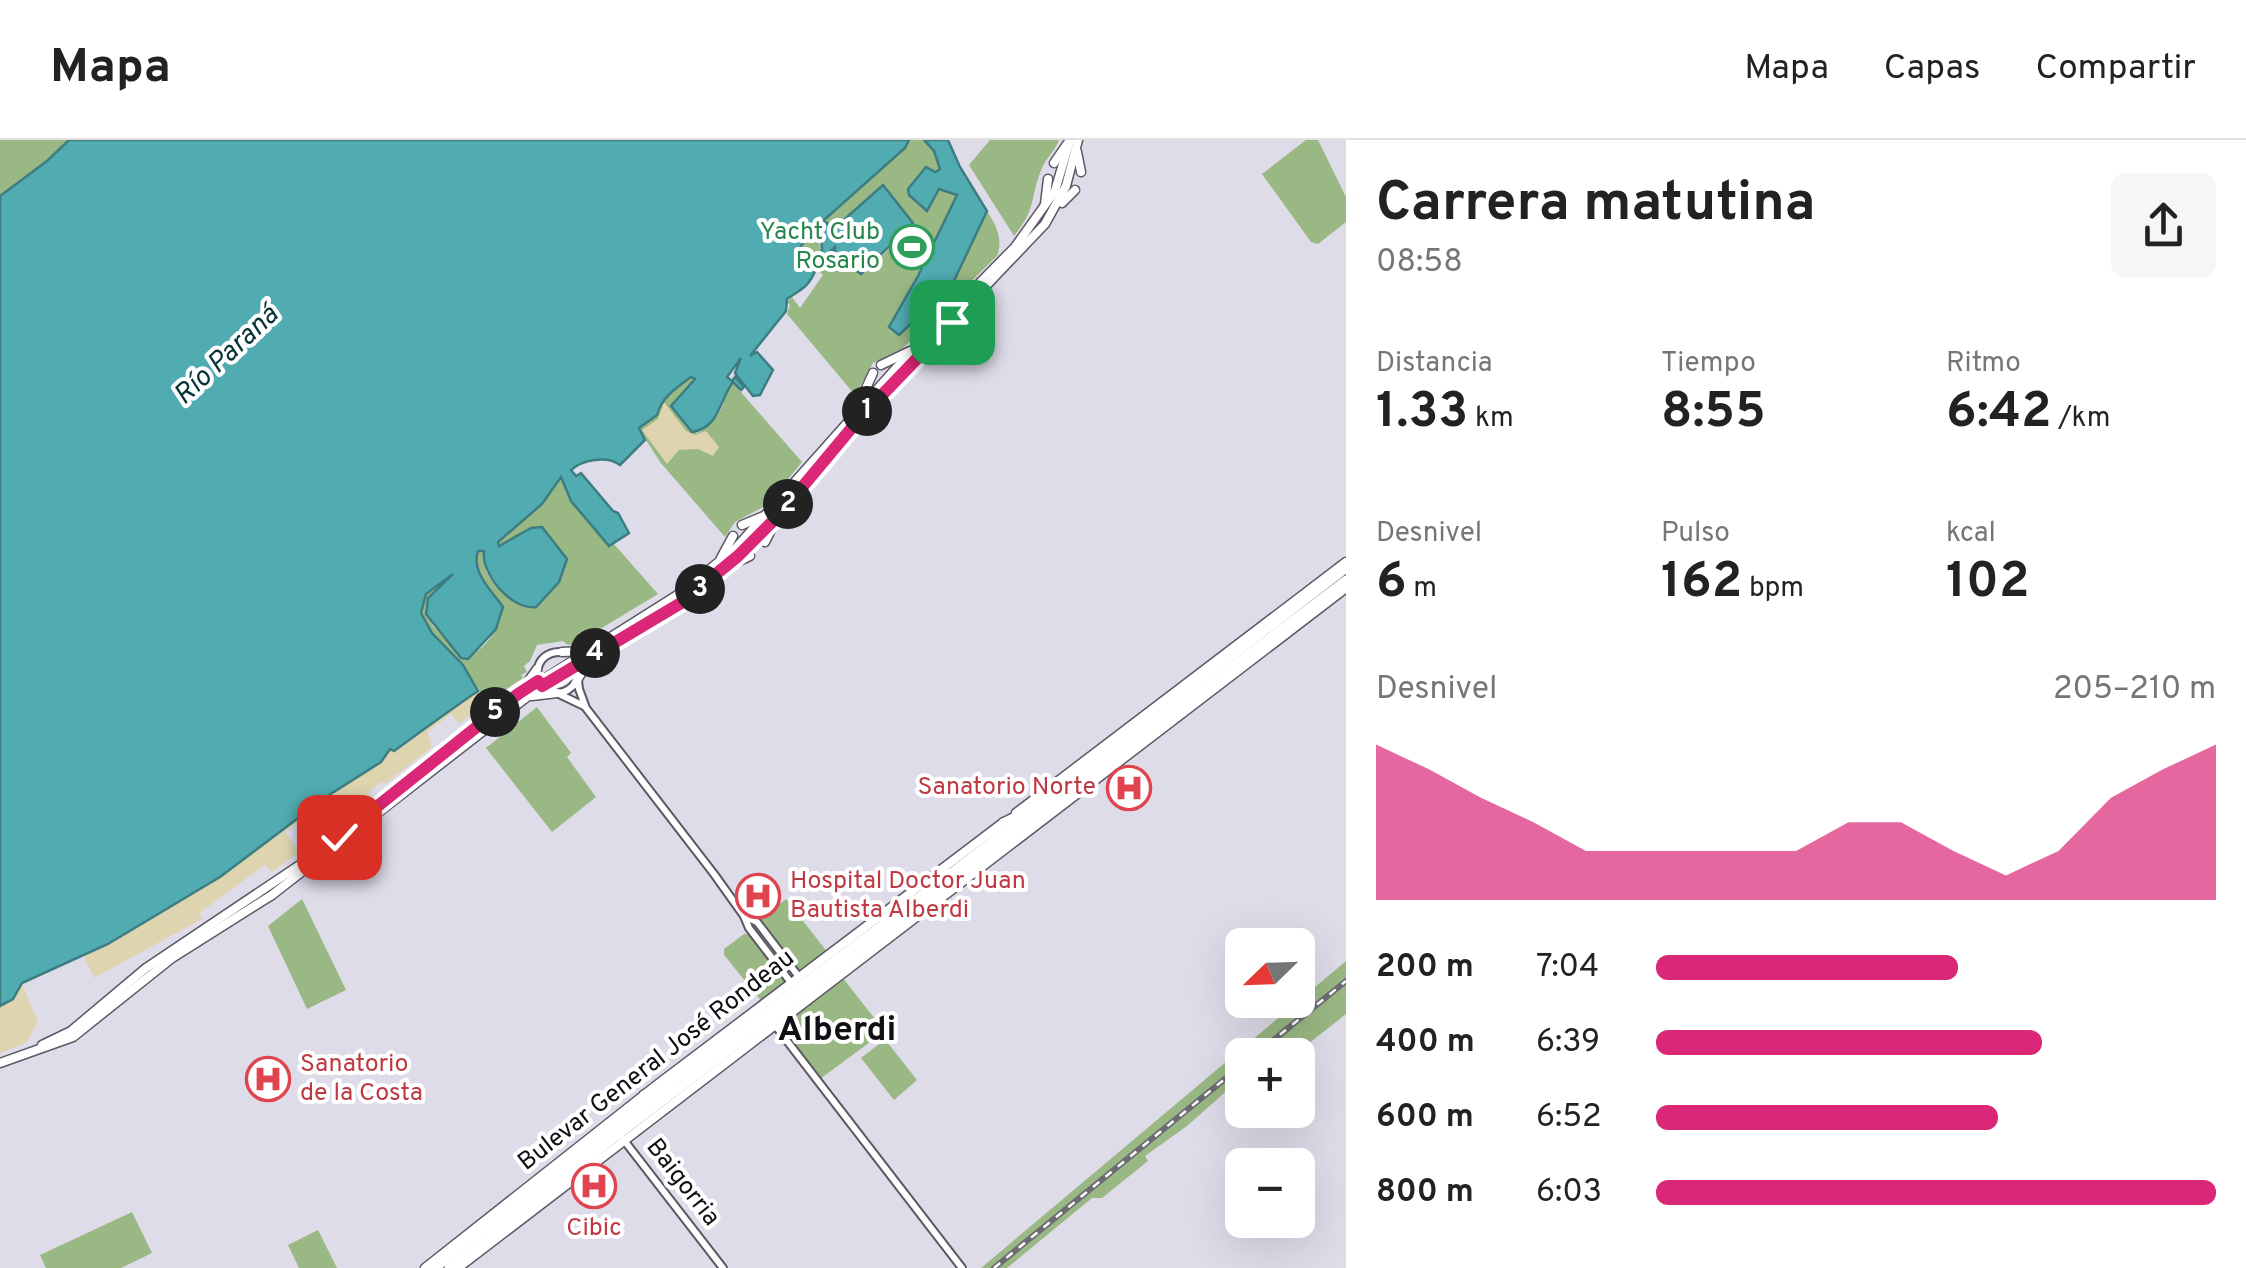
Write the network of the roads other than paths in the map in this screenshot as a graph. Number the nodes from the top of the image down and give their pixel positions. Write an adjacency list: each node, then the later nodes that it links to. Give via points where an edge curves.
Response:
1 (1070, 140): 3 (main road); 7 (main road)
2 (1077, 145): 4 (main road); 7 (main road)
3 (1054, 163)
4 (1081, 172)
5 (1048, 179): 7 (main road)
6 (1075, 190): 7 (main road)
7 (1050, 208): 8 (main road)
8 (918, 351): 9 (main road); 11 (main road); 11 (main road, via 877,369)
9 (906, 380)
10 (886, 398): 11 (main road)
11 (856, 418): 12 (main road)
12 (774, 515): 13 (main road); 15 (main road); 18 (main road)
13 (742, 525)
14 (733, 536): 18 (main road)
15 (765, 542)
16 (750, 556): 18 (main road)
17 (1346, 565): 25 (main road, Bulevar General José Rondeau); 26 (main road, Bulevar General José Rondeau)
18 (721, 567): 24 (main road)
19 (1346, 580): 22 (main road, Bulevar General José Rondeau)
20 (1346, 588): 21 (main road, Bulevar General José Rondeau)
21 (1317, 610): 22 (main road); 33 (main road, Bulevar General José Rondeau)
22 (1294, 620): 34 (main road, Bulevar General José Rondeau)
23 (562, 652): 24 (main road); 27 (street, via 546,655); 28 (street)
24 (592, 652): 28 (main road); 28 (main road)
25 (1234, 655): 26 (main road); 35 (main road, Bulevar General José Rondeau)
26 (1209, 667): 36 (main road, Bulevar General José Rondeau)
27 (537, 669): 29 (street); 31 (main road)
28 (576, 672): 29 (main road); 30 (street); 32 (street)
29 (540, 684): 30 (street); 31 (main road)
30 (558, 694): 31 (main road); 32 (street)
31 (523, 696): 44 (main road, via 272,895 172,958 73,1036)
32 (586, 708): 41 (street, via 744,916 757,922)
33 (1108, 770): 34 (main road); 39 (main road, Bulevar General José Rondeau)
34 (1089, 776): 40 (main road, Bulevar General José Rondeau)
35 (1037, 807): 36 (main road); 37 (main road, Bulevar General José Rondeau)
36 (1003, 823): 38 (main road, Bulevar General José Rondeau)
37 (955, 870): 38 (main road); 41 (main road, Bulevar General José Rondeau)
38 (924, 880): 41 (main road, Bulevar General José Rondeau)
39 (956, 886): 40 (main road); 41 (main road, Bulevar General José Rondeau)
40 (929, 898): 41 (main road, Bulevar General José Rondeau)
41 (799, 989): 42 (main road, Bulevar General José Rondeau); 42 (main road, Bulevar General José Rondeau)
42 (768, 1016): 43 (main road, Bulevar General José Rondeau); 45 (main road, Bulevar General José Rondeau); 46 (main road, Bulevar General José Rondeau); 47 (main road, Bulevar General José Rondeau); 57 (street)
43 (732, 1056): 45 (main road); 48 (main road, Bulevar General José Rondeau)
44 (0, 1063)
45 (711, 1065): 48 (main road, Bulevar General José Rondeau)
46 (676, 1080): 47 (main road); 48 (main road, Bulevar General José Rondeau)
47 (644, 1095): 48 (main road, Bulevar General José Rondeau)
48 (616, 1131): 49 (main road, Bulevar General José Rondeau); 50 (main road, Bulevar General José Rondeau); 51 (main road, Bulevar General José Rondeau); 56 (street, Baigorria)
49 (560, 1184): 54 (main road, Bulevar General José Rondeau); 55 (main road, Bulevar General José Rondeau)
50 (500, 1218): 51 (main road); 53 (main road, Bulevar General José Rondeau)
51 (462, 1238): 52 (main road, Bulevar General José Rondeau)
52 (425, 1268)
53 (436, 1268)
54 (450, 1268)
55 (458, 1268)
56 (724, 1268)
57 (962, 1268)

